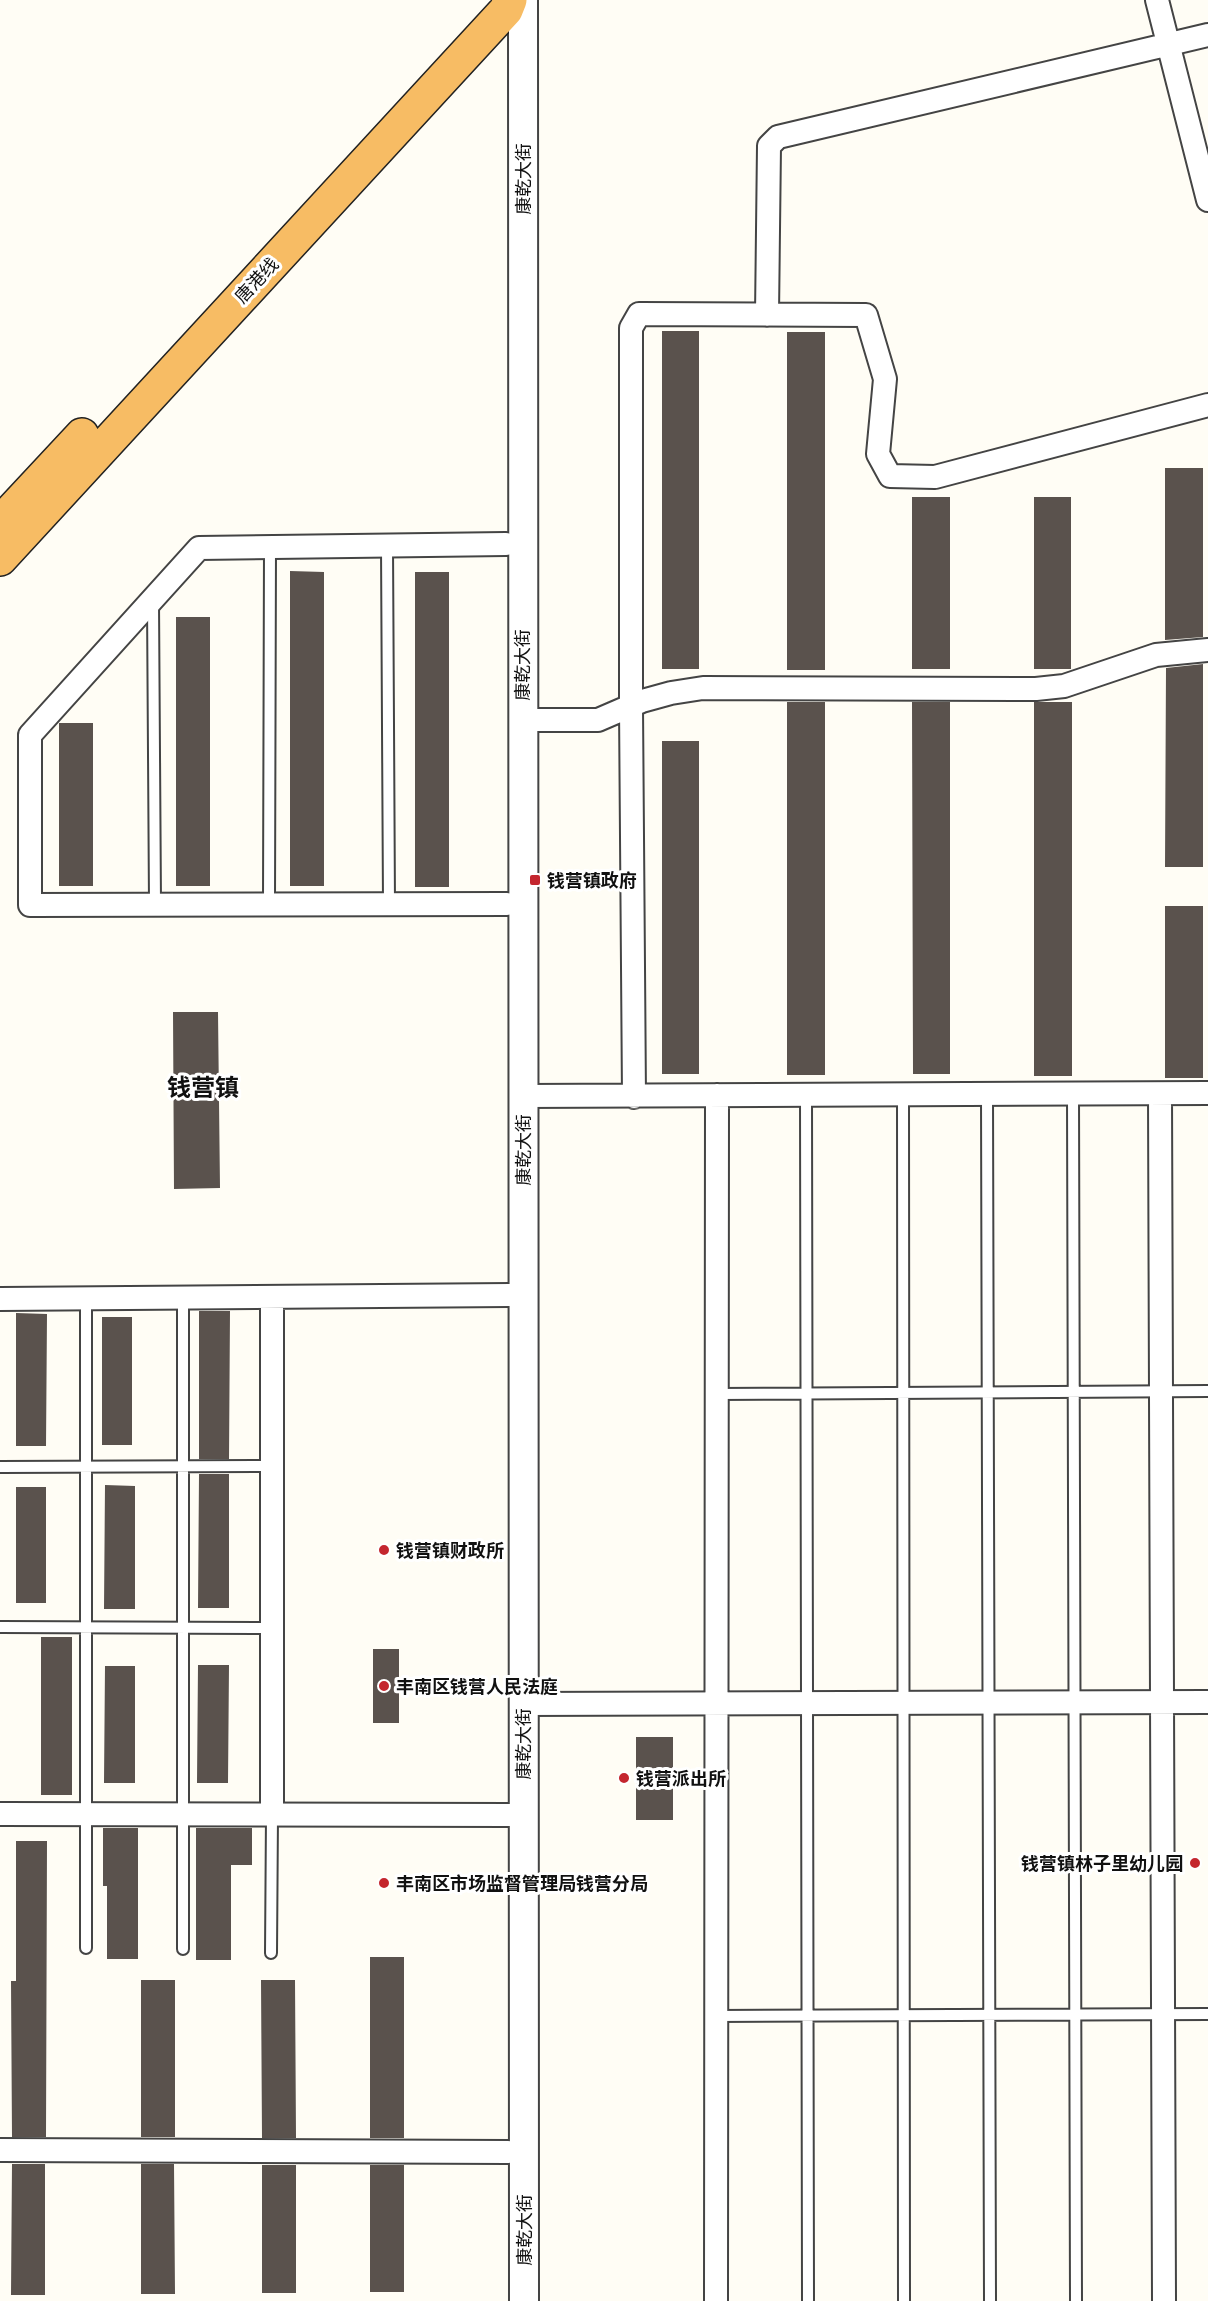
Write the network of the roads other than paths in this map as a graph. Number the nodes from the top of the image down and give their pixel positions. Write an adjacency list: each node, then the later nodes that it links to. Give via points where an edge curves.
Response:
1 (1157, 0): 4 (street)
2 (507, 2): 8 (highway, 唐港线); 9 (street, 康乾大街); 15 (street, 康乾大街)
3 (1208, 35): 4 (street)
4 (1169, 44): 5 (street); 6 (street, via 778,136 769,146)
5 (1208, 200)
6 (767, 315): 7 (street, via 866,315 885,379 878,454 890,476 935,477); 14 (street, via 639,314 631,328)
7 (1208, 405)
8 (3, 542)
9 (506, 544): 10 (street); 19 (street, 康乾大街)
10 (387, 546): 11 (street); 18 (lane)
11 (270, 547): 12 (street, via 199,548); 17 (lane)
12 (153, 599): 16 (lane); 16 (street, via 30,735 30,905)
13 (1208, 650): 14 (street, via 1156,655 1064,686 1045,688 703,688 671,693)
14 (631, 707): 15 (street, via 598,720); 28 (street)
15 (522, 720): 27 (street, 康乾大街)
16 (154, 904): 17 (street)
17 (269, 904): 18 (street)
18 (389, 904): 19 (street)
19 (507, 904): 29 (street, 康乾大街)
20 (987, 1094): 21 (street); 26 (street); 37 (lane)
21 (1073, 1094): 22 (street); 34 (lane)
22 (1160, 1094): 23 (street); 35 (street)
23 (1208, 1094)
24 (717, 1095): 25 (street); 28 (street); 38 (street)
25 (806, 1095): 26 (street); 39 (lane)
26 (903, 1095): 40 (lane)
27 (523, 1096): 28 (street); 29 (street, 康乾大街)
28 (634, 1097)
29 (515, 1295): 30 (street); 56 (street, 康乾大街); 61 (street, 康乾大街)
30 (272, 1297): 32 (street); 42 (street)
31 (86, 1298): 32 (street); 33 (street); 44 (lane)
32 (183, 1298): 41 (lane)
33 (0, 1299)
34 (1074, 1392): 35 (lane); 37 (lane); 52 (lane)
35 (1161, 1392): 36 (lane); 49 (street)
36 (1208, 1392)
37 (988, 1393): 40 (lane); 51 (lane)
38 (717, 1394): 39 (lane); 54 (street)
39 (807, 1394): 40 (lane); 55 (lane)
40 (903, 1394): 50 (lane)
41 (182, 1466): 42 (lane); 44 (lane); 47 (lane)
42 (272, 1466): 48 (street)
43 (0, 1467): 44 (lane)
44 (86, 1467): 46 (lane)
45 (0, 1627): 46 (lane)
46 (86, 1627): 47 (lane); 58 (lane)
47 (182, 1628): 48 (lane); 59 (lane)
48 (272, 1628): 60 (street)
49 (1162, 1701): 52 (street); 53 (street); 65 (street)
50 (903, 1702): 51 (street); 55 (street); 71 (lane)
51 (988, 1702): 52 (street); 67 (lane)
52 (1075, 1702): 68 (lane)
53 (1208, 1702)
54 (717, 1703): 55 (street); 56 (street); 69 (street)
55 (807, 1703): 70 (lane)
56 (523, 1704): 61 (street, 康乾大街)
57 (0, 1814): 58 (street)
58 (86, 1814): 59 (street); 62 (lane)
59 (182, 1815): 60 (street); 63 (lane)
60 (272, 1815): 61 (street); 64 (lane)
61 (516, 1815): 73 (street, 康乾大街); 75 (street, 康乾大街)
62 (86, 1948)
63 (183, 1949)
64 (271, 1953)
65 (1163, 2014): 66 (lane); 68 (lane); 81 (street)
66 (1208, 2014)
67 (989, 2015): 68 (lane); 71 (lane); 79 (lane)
68 (1075, 2015): 80 (lane)
69 (716, 2016): 70 (lane); 76 (street)
70 (808, 2016): 71 (lane); 77 (lane)
71 (904, 2016): 78 (lane)
72 (0, 2150): 73 (street)
73 (508, 2152): 74 (street, 康乾大街)
74 (508, 2301)
75 (524, 2301)
76 (716, 2301)
77 (808, 2301)
78 (904, 2301)
79 (990, 2301)
80 (1076, 2301)
81 (1164, 2301)

